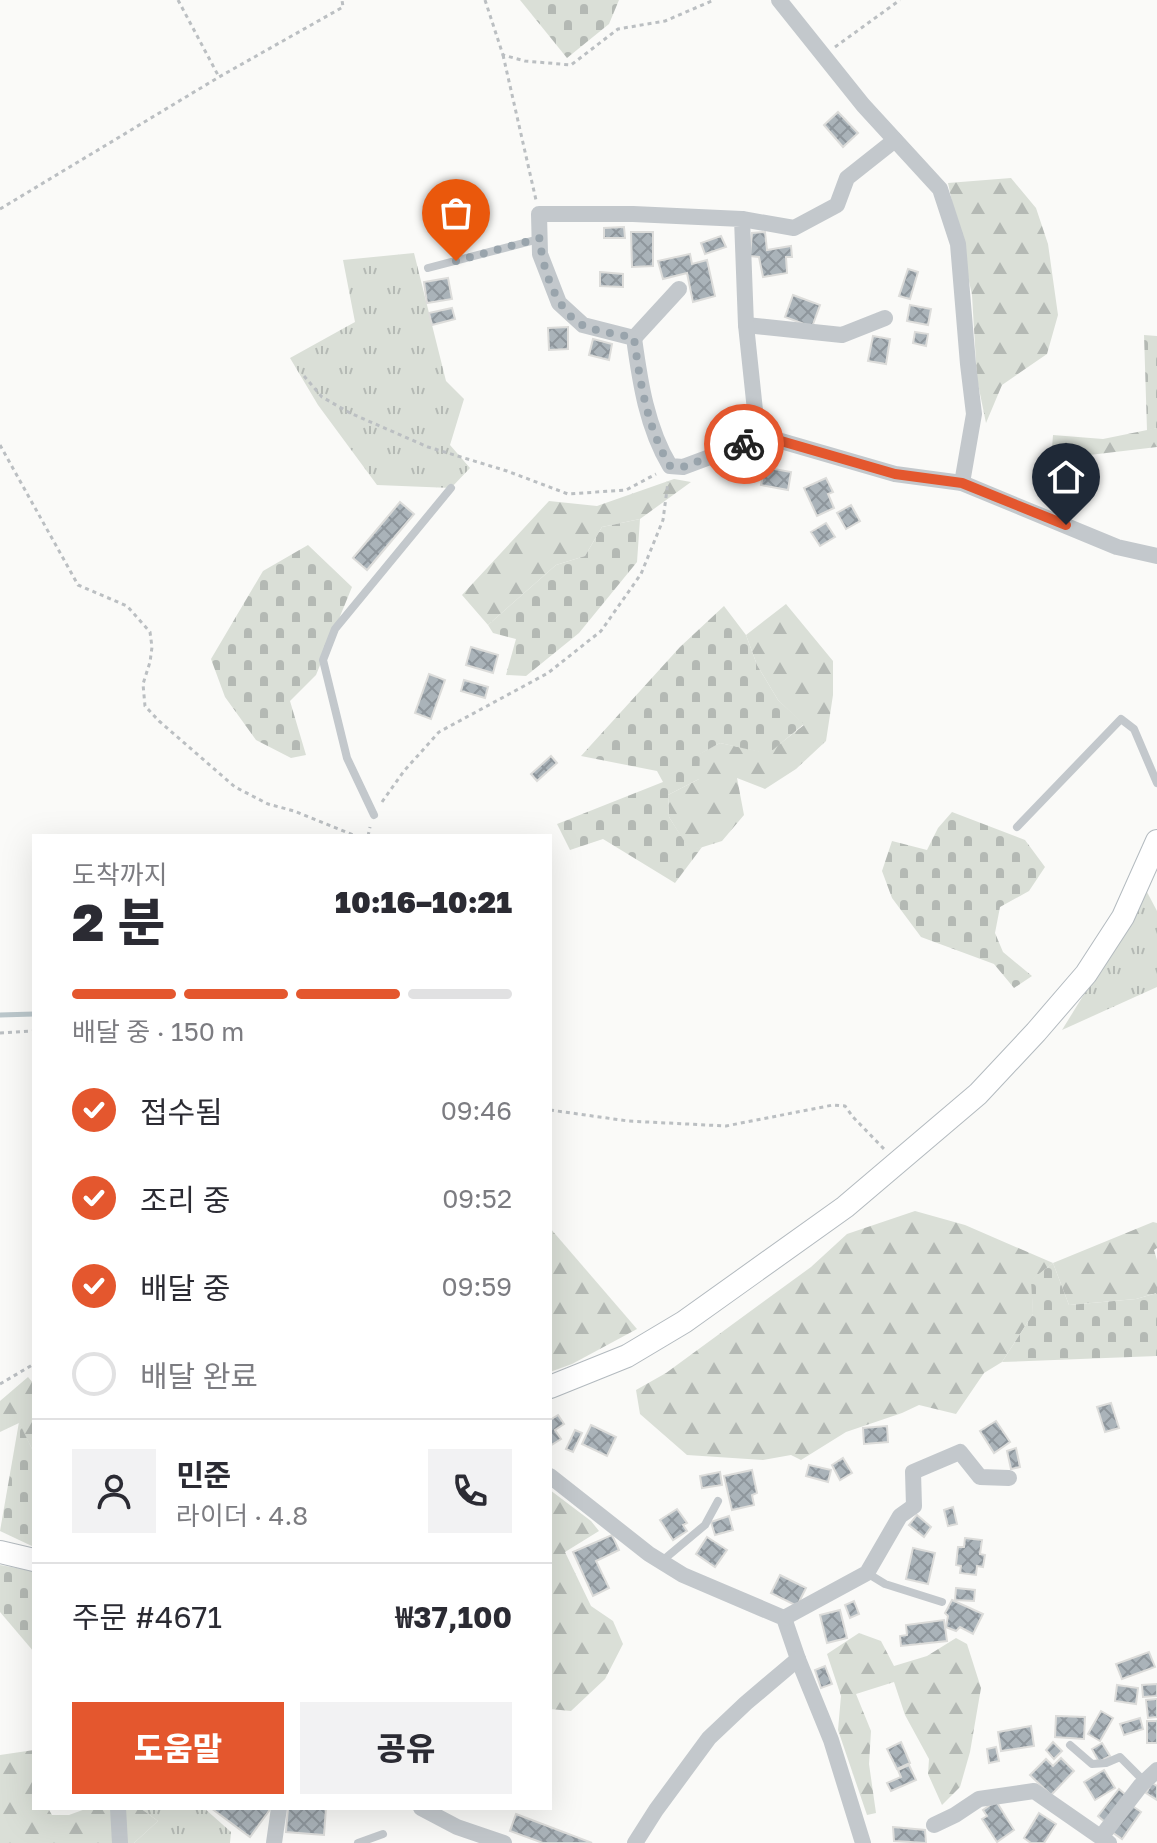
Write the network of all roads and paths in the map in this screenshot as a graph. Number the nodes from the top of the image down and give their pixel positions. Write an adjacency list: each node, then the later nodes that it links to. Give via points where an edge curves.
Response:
1 (178, 0): 9 (path)
2 (342, 0): 9 (path, via 343,7)
3 (485, 0): 7 (path)
4 (714, 0): 7 (path, via 665,21 618,29 571,65)
5 (779, 0): 8 (street)
6 (900, 0): 8 (path)
7 (503, 55): 12 (path)
8 (822, 56): 10 (street)
9 (219, 77): 11 (path)
10 (895, 140): 13 (street, via 847,178 837,205 794,228); 24 (street, via 940,189 958,244 974,414)
11 (0, 209)
12 (539, 214): 13 (street); 14 (street)
13 (742, 219): 18 (street)
14 (540, 238): 15 (lane); 19 (street, via 540,254 559,303 583,325)
15 (428, 268)
16 (679, 289): 19 (street)
17 (885, 318): 18 (street, via 842,335)
18 (746, 325): 21 (street)
19 (634, 338): 23 (street, via 640,384)
20 (304, 376): 23 (path, via 322,397 350,413 428,447 568,494 626,490)
21 (758, 439): 23 (street, via 683,467); 24 (street, via 895,474)
22 (0, 445): 30 (path, via 78,585 127,606 150,632 145,706 235,787)
23 (670, 466): 28 (path, via 663,520 641,574 601,631 548,673 439,732)
24 (962, 483): 26 (street, via 1117,547)
25 (451, 488): 28 (lane, via 335,629 323,660 347,758)
26 (1157, 556)
27 (1157, 783): 29 (lane, via 1134,729 1121,719)
28 (374, 815): 31 (path)
29 (1017, 827)
30 (351, 834)
31 (369, 834)
32 (1157, 841): 36 (street, via 1123,917 1086,974 978,1094)
33 (32, 1031): 34 (path)
34 (0, 1033)
35 (552, 1111): 36 (path, via 726,1126 845,1106)
36 (897, 1162): 39 (street, via 845,1207 684,1322 627,1356)
37 (32, 1365): 38 (path)
38 (0, 1384)
39 (552, 1386)
40 (552, 1478): 45 (street)
41 (1009, 1478): 46 (street, via 980,1477 960,1452 913,1472 914,1506 900,1516)
42 (718, 1501): 45 (lane, via 705,1525)
43 (0, 1552): 44 (street)
44 (32, 1560)
45 (661, 1562): 48 (street)
46 (867, 1573): 47 (lane); 48 (street)
47 (942, 1602)
48 (784, 1618): 49 (street)
49 (798, 1659): 62 (street, via 709,1738); 63 (street, via 831,1740)
50 (1070, 1745): 51 (lane, via 1092,1764 1120,1757)
51 (1151, 1776): 57 (street)
52 (118, 1810): 58 (street)
53 (279, 1810): 59 (street)
54 (425, 1810): 61 (street)
55 (934, 1825): 57 (street, via 979,1799 1034,1791)
56 (383, 1834): 60 (lane)
57 (1105, 1840)
58 (120, 1843)
59 (274, 1843)
60 (358, 1843)
61 (504, 1843)
62 (635, 1843)
63 (863, 1843)

